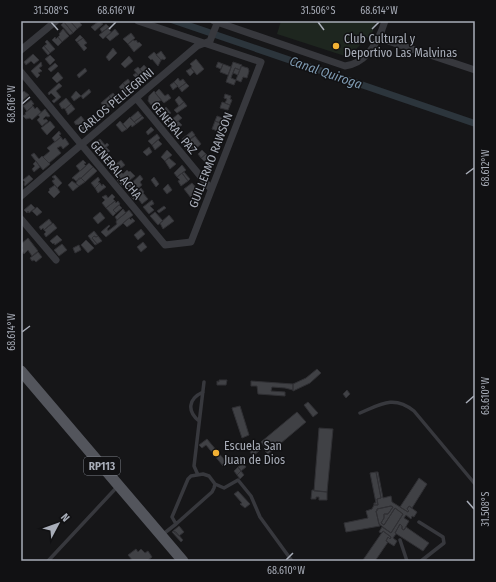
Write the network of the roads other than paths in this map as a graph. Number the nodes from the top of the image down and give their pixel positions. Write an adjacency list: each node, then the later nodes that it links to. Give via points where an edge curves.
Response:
1 (56, 21): 7 (street)
2 (138, 21): 6 (street)
3 (217, 21): 5 (street, via 345,66 362,59); 6 (street, CARLOS PELLEGRINI, via 212,38)
4 (385, 21): 5 (street)
5 (379, 38): 8 (street)
6 (205, 43): 10 (street, CARLOS PELLEGRINI, via 197,46); 12 (street, GUILLERMO RAWSON, via 261,62)
7 (21, 50)
8 (475, 70)
9 (21, 72): 11 (street, GENERAL ACHA)
10 (136, 98): 11 (street, CARLOS PELLEGRINI); 12 (street, GENERAL PAZ)
11 (81, 145): 13 (street, CARLOS PELLEGRINI); 15 (street, GENERAL ACHA)
12 (211, 189): 15 (street, GUILLERMO RAWSON, via 191,242)
13 (21, 196)
14 (21, 219): 16 (street)
15 (165, 245)
16 (56, 260)
17 (21, 371): 25 (main road, RP113)
18 (204, 382): 19 (lane)
19 (203, 392): 21 (lane); 21 (lane, via 197,395 191,406 191,412)
20 (360, 413): 24 (lane, via 385,402 400,402 407,406)
21 (199, 421): 22 (lane, via 194,466)
22 (198, 475): 23 (lane, via 208,476); 27 (lane, via 188,478 172,517)
23 (215, 484): 27 (lane, via 212,492); 32 (lane, via 224,488 238,480 251,496 260,517)
24 (475, 484)
25 (118, 485): 28 (main road, RP113); 30 (lane)
26 (419, 522): 34 (lane, via 443,537 444,543)
27 (176, 524): 28 (lane)
28 (162, 536): 31 (main road, RP113)
29 (400, 540): 33 (lane)
30 (48, 561)
31 (183, 561)
32 (292, 561)
33 (408, 561)
34 (420, 561)

